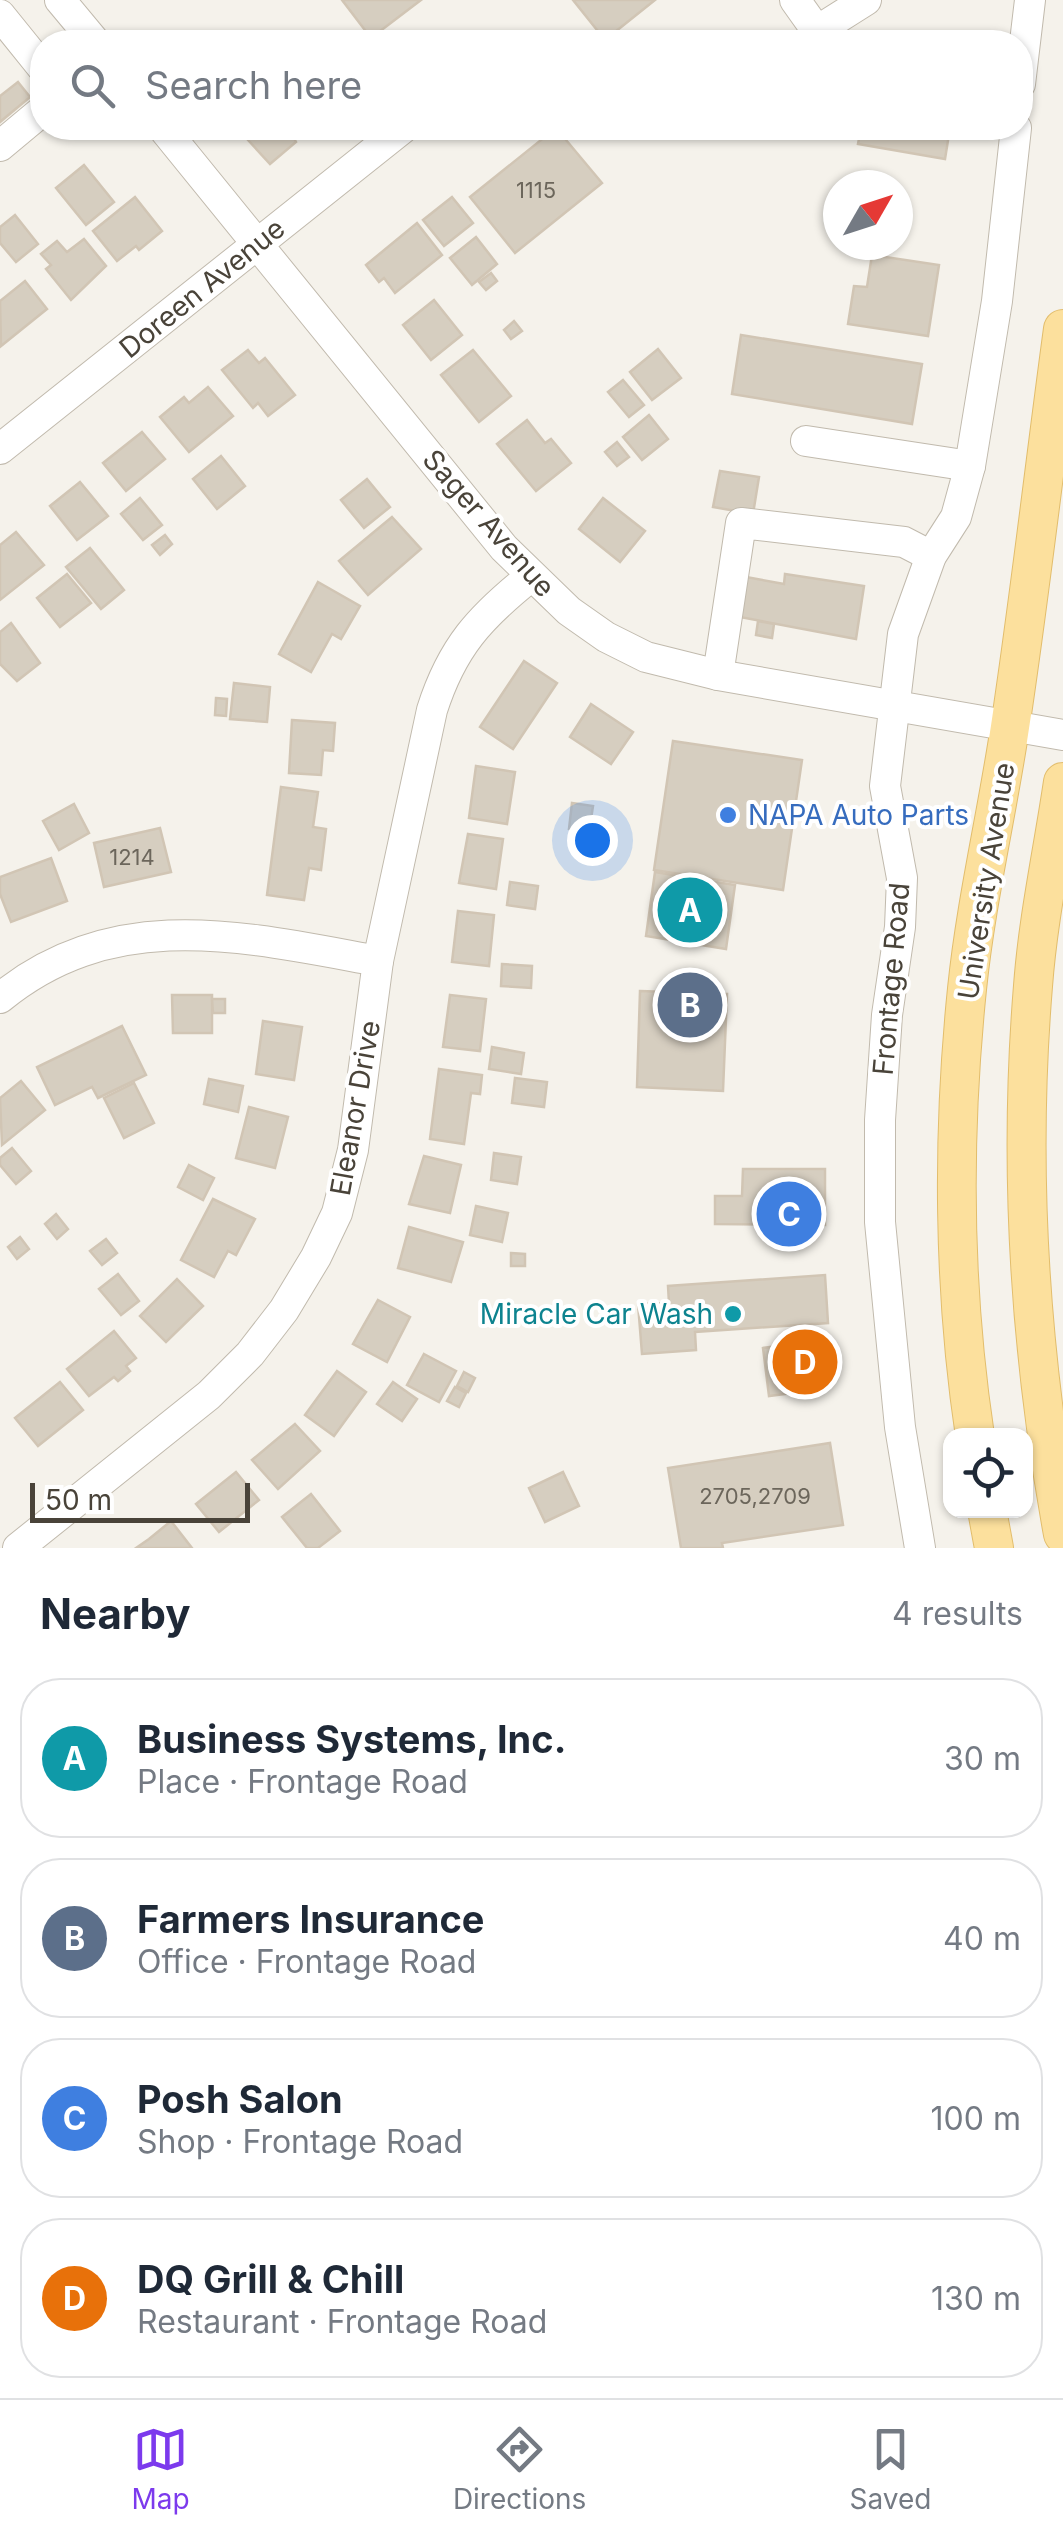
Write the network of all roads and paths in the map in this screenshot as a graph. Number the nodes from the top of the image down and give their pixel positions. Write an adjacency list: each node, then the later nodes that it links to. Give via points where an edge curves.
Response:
1 (60, 0): 6 (street)
2 (795, 0): 7 (street)
3 (866, 0): 8 (street)
4 (1030, 0): 9 (street)
5 (0, 15): 10 (street)
6 (84, 30)
7 (816, 30)
8 (819, 30)
9 (1026, 30)
10 (30, 52)
11 (30, 122): 15 (street)
12 (173, 140): 16 (street, Sager Avenue)
13 (388, 140): 16 (street, Doreen Avenue)
14 (1015, 140): 20 (street, Frontage Road)
15 (0, 146)
16 (258, 244): 19 (street, Doreen Avenue); 22 (street, Sager Avenue)
17 (1063, 328): 25 (main road, University Avenue)
18 (806, 441): 20 (street)
19 (0, 449)
20 (970, 466): 21 (street, Frontage Road, via 956,517)
21 (931, 556): 23 (street, via 904,542 741,523); 24 (street, Frontage Road, via 904,634)
22 (530, 577): 23 (street, Sager Avenue, via 568,611 646,657); 28 (street, Eleanor Drive, via 474,626 441,679)
23 (718, 675): 24 (street, Sager Avenue)
24 (892, 703): 25 (street, Sager Avenue); 34 (street, Frontage Road, via 885,786 902,878 886,1032 880,1222 900,1428)
25 (1010, 727): 26 (street, Sager Avenue); 30 (main road, University Avenue, via 967,986 961,1064 960,1238)
26 (1063, 734)
27 (1063, 782): 32 (main road, via 1033,983 1027,1091 1032,1310)
28 (378, 960): 29 (street, via 250,938 140,936 82,949); 33 (street, Eleanor Drive, via 353,1150 337,1213 284,1310 209,1395)
29 (0, 998)
30 (975, 1428)
31 (988, 1518): 35 (main road)
32 (1063, 1534)
33 (18, 1548)
34 (920, 1548)
35 (994, 1548)

